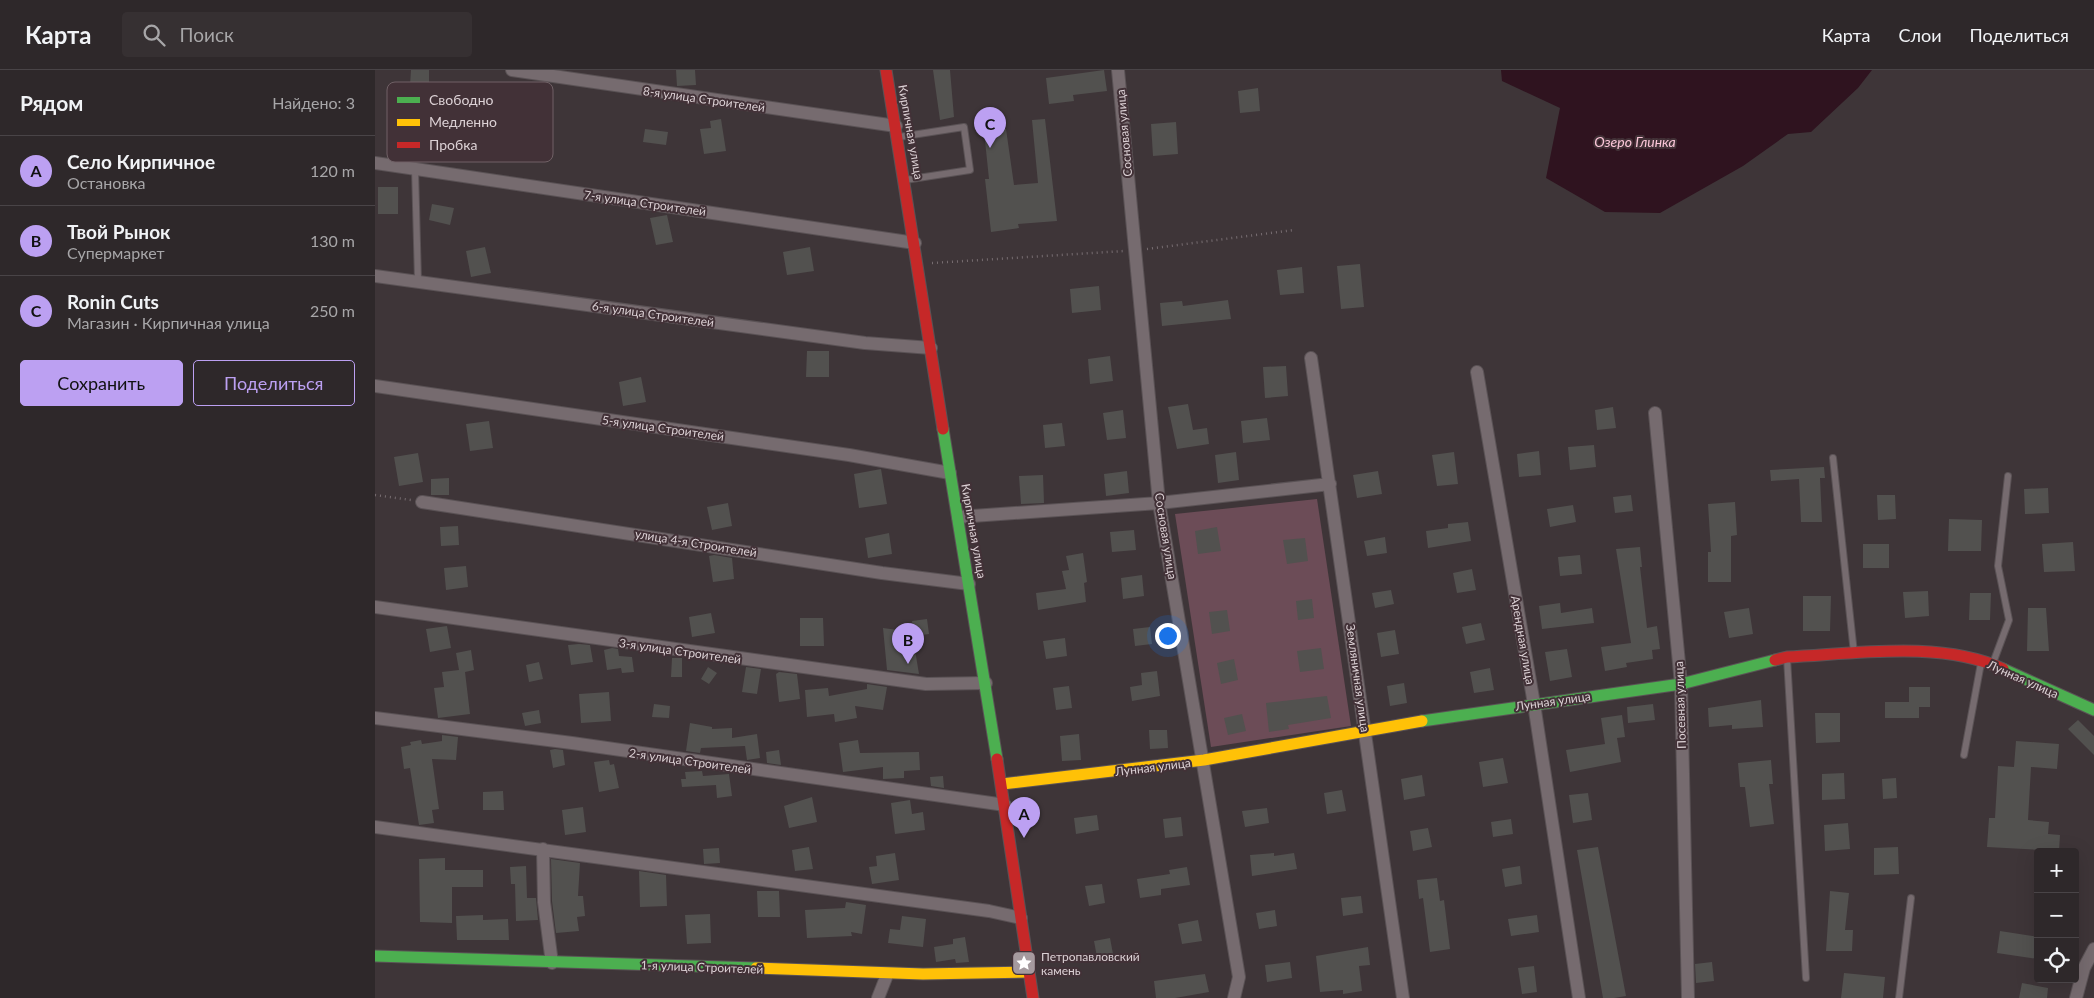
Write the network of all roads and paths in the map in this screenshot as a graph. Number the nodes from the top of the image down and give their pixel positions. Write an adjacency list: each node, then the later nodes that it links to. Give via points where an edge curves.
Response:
1 (512, 70): 4 (street, 8-я улица Строителей)
2 (886, 70): 4 (street, Кирпичная улица)
3 (1118, 70): 10 (street, Сосновая улица)
4 (897, 131): 7 (street, Кирпичная улица); 7 (lane, via 964,127 970,170)
5 (375, 163): 6 (street, 7-я улица Строителей)
6 (415, 169): 9 (street, 7-я улица Строителей); 13 (lane)
7 (905, 180): 9 (street, Кирпичная улица)
8 (1294, 230): 10 (path)
9 (915, 243): 11 (street, Кирпичная улица)
10 (1135, 250): 11 (path); 25 (street, Сосновая улица)
11 (918, 263): 14 (street, Кирпичная улица)
12 (375, 276): 13 (street, 6-я улица Строителей)
13 (418, 282): 14 (street, 6-я улица Строителей, via 865,343)
14 (931, 348): 20 (street, Кирпичная улица)
15 (1311, 358): 22 (street, Земляничная улица)
16 (1477, 372): 35 (street, Арендная улица)
17 (375, 386): 20 (street, 5-я улица Строителей, via 849,455)
18 (1655, 414): 34 (street, Посевная улица)
19 (1833, 458): 29 (lane)
20 (950, 473): 26 (street, Кирпичная улица)
21 (2008, 476): 32 (lane, via 1998,566 2009,620)
22 (1329, 484): 25 (street); 38 (street, Земляничная улица)
23 (375, 495): 24 (path)
24 (422, 502): 27 (street, улица 4-я Строителей)
25 (1159, 503): 26 (street); 40 (street, Сосновая улица)
26 (958, 518): 27 (street, Кирпичная улица)
27 (969, 584): 33 (street, Кирпичная улица)
28 (375, 607): 33 (street, 3-я улица Строителей, via 926,684)
29 (1854, 654): 30 (street, Лунная улица); 31 (street, Лунная улица, via 1938,651)
30 (1787, 657): 34 (street, Лунная улица); 52 (lane)
31 (1981, 660): 32 (street, Лунная улица); 39 (lane)
32 (1993, 664): 36 (street, Лунная улица)
33 (986, 683): 41 (street, Кирпичная улица)
34 (1681, 684): 35 (street, Лунная улица); 58 (street, Посевная улица)
35 (1534, 704): 38 (street, Лунная улица); 57 (street, Арендная улица)
36 (2094, 710)
37 (375, 718): 42 (street, 2-я улица Строителей)
38 (1365, 730): 40 (street, Лунная улица); 56 (street, Земляничная улица)
39 (1964, 755)
40 (1204, 760): 41 (street, Лунная улица); 55 (street, Сосновая улица, via 1239,977)
41 (1002, 784): 42 (street, Кирпичная улица)
42 (1005, 805): 46 (street, Кирпичная улица)
43 (375, 827): 44 (street)
44 (543, 849): 46 (street); 49 (street, via 544,902)
45 (1911, 898): 59 (lane)
46 (1021, 918): 50 (street, Кирпичная улица)
47 (2094, 949): 60 (street, via 2084,968)
48 (375, 956): 49 (street, 1-я улица Строителей)
49 (552, 964): 51 (street, 1-я улица Строителей)
50 (1029, 972): 51 (street, 1-я улица Строителей); 54 (street, Кирпичная улица)
51 (887, 975): 53 (street)
52 (1806, 978)
53 (878, 998)
54 (1033, 998)
55 (1234, 998)
56 (1403, 998)
57 (1579, 998)
58 (1688, 998)
59 (1899, 998)
60 (2076, 998)

